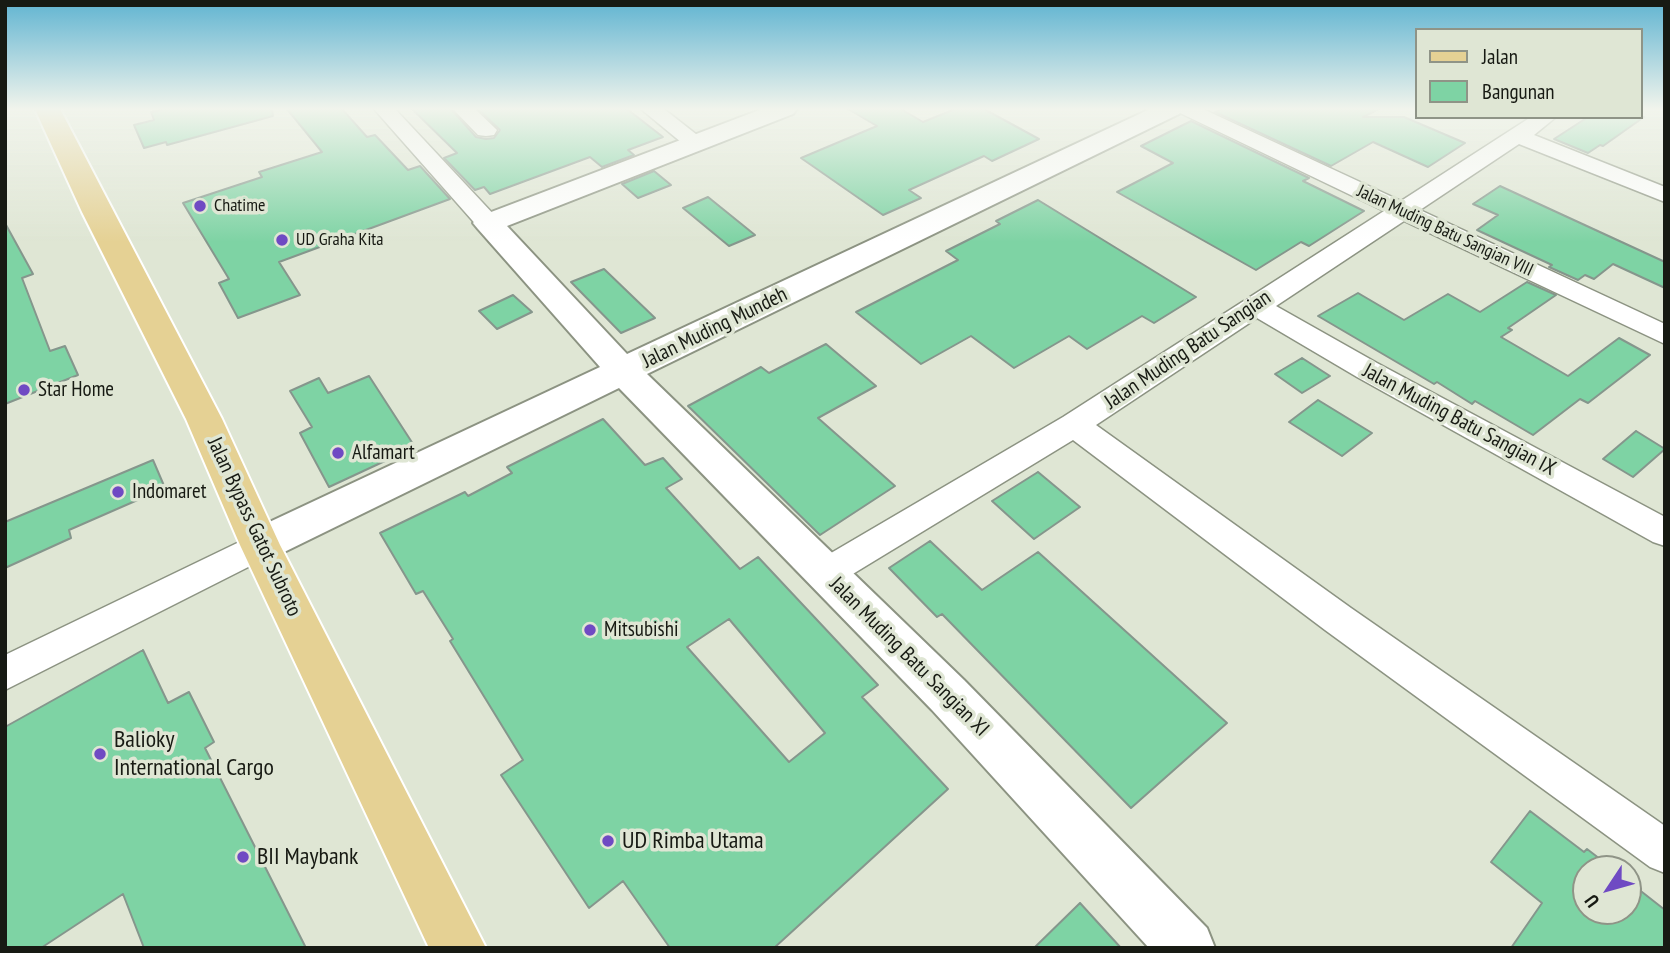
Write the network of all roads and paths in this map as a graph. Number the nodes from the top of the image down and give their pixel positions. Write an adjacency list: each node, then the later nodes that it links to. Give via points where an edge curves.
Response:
1 (69, 153): 16 (main road, Jalan Bypass Gatot Subroto, via 204,419)
2 (428, 153): 10 (street)
3 (666, 153): 10 (street)
4 (1078, 153): 13 (street, Jalan Muding Mundeh)
5 (1281, 153): 9 (street, Jalan Muding Batu Sangian VIII)
6 (1491, 153): 9 (street, Jalan Muding Batu Sangian)
7 (1562, 153): 8 (street)
8 (1665, 195)
9 (1403, 211): 11 (street, Jalan Muding Batu Sangian); 12 (street, Jalan Muding Batu Sangian VIII)
10 (488, 223): 13 (street, Jalan Muding Batu Sangian XI)
11 (1255, 305): 14 (street, Jalan Muding Batu Sangian); 15 (street, Jalan Muding Batu Sangian IX)
12 (1665, 335)
13 (624, 372): 16 (street, Jalan Muding Mundeh); 17 (street, Jalan Muding Batu Sangian XI)
14 (1074, 425): 17 (street, Jalan Muding Batu Sangian); 19 (street)
15 (1665, 533)
16 (260, 545): 18 (street); 20 (main road, Jalan Bypass Gatot Subroto)
17 (826, 573): 21 (street, Jalan Muding Batu Sangian XI)
18 (5, 673)
19 (1665, 852)
20 (458, 948)
21 (1187, 948)

